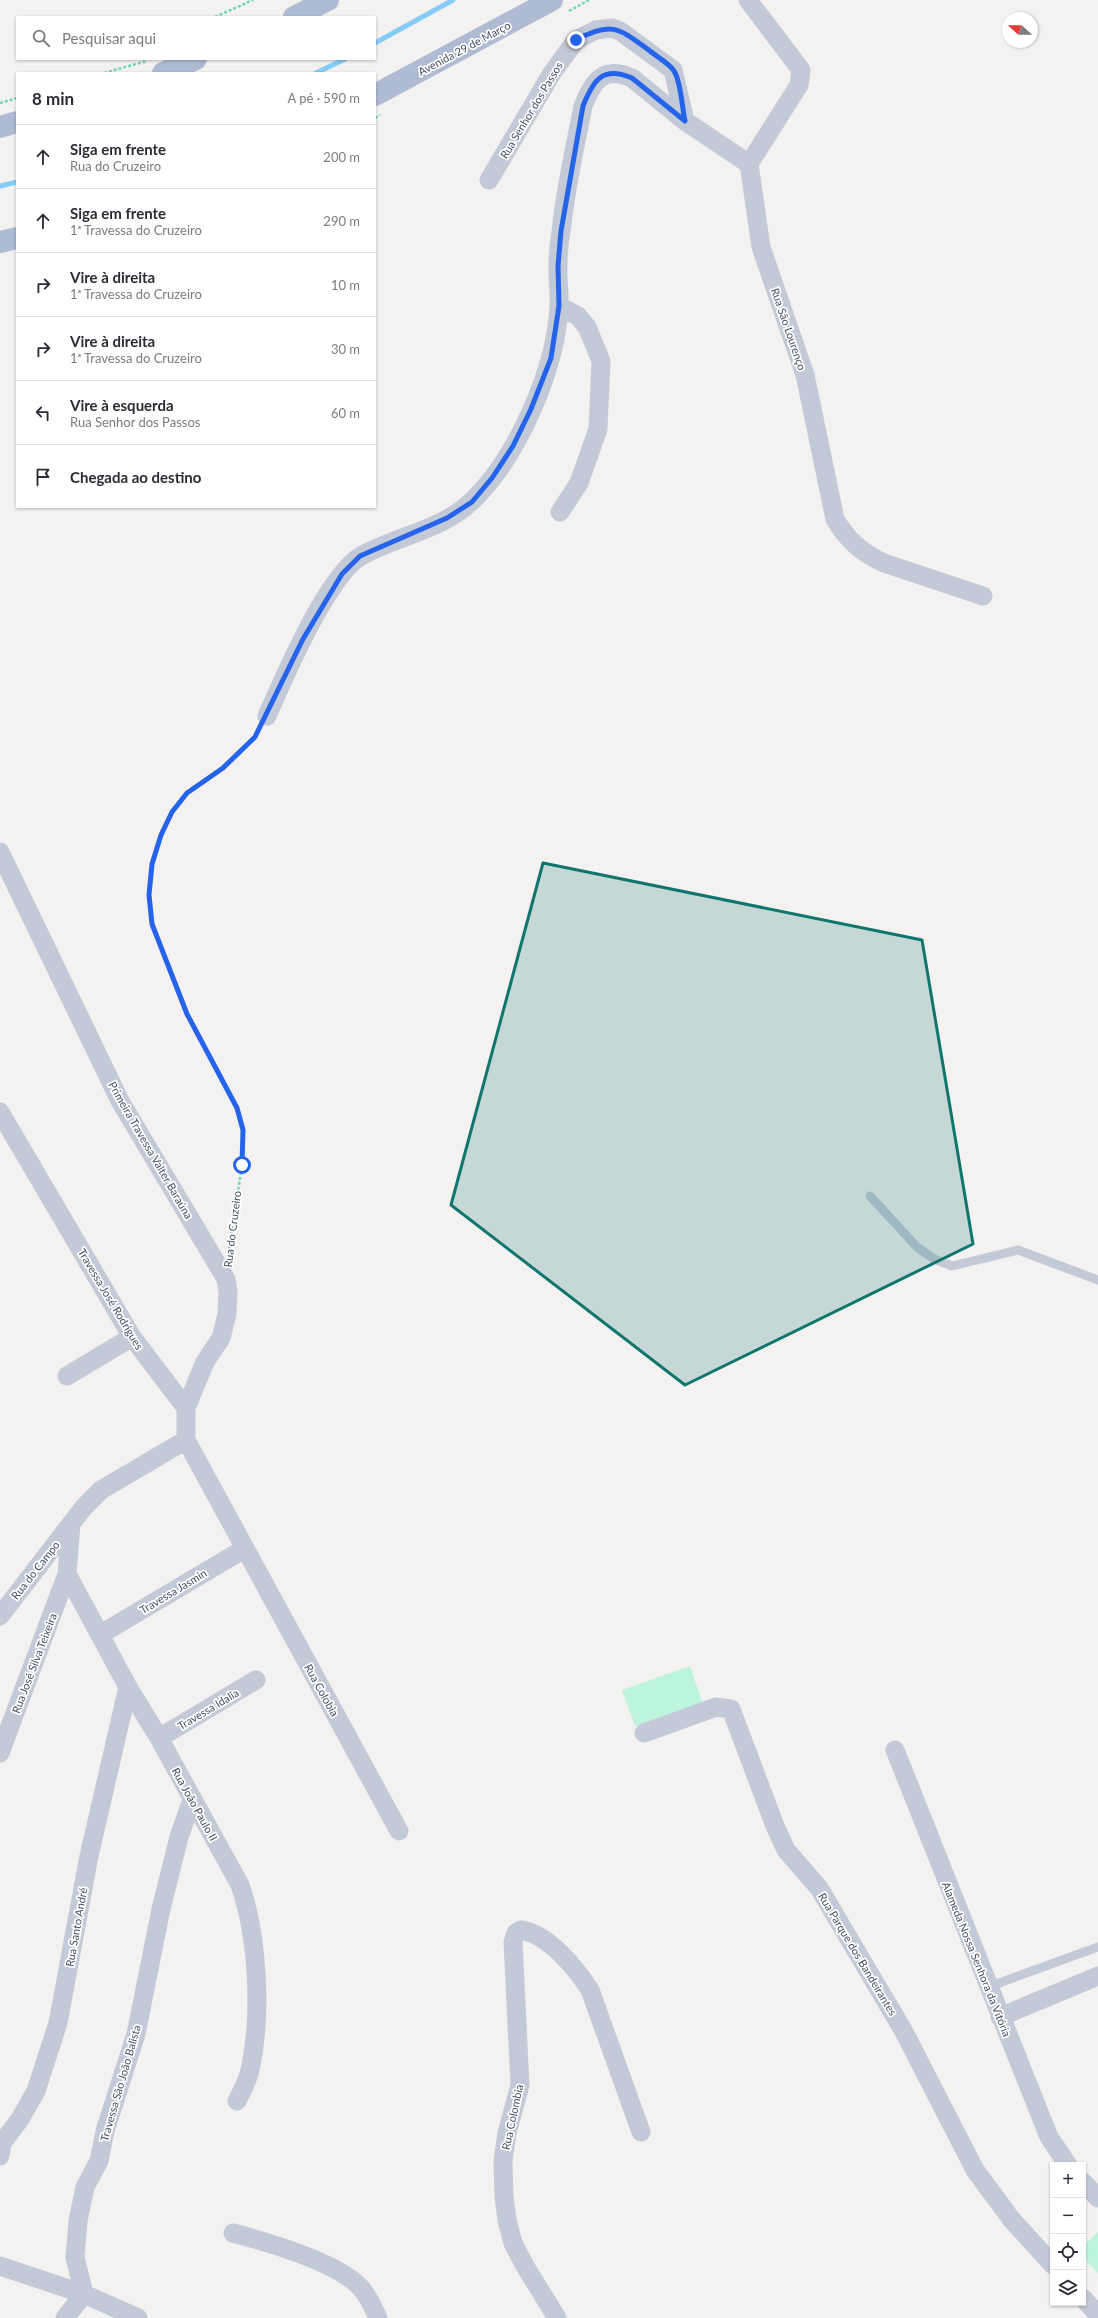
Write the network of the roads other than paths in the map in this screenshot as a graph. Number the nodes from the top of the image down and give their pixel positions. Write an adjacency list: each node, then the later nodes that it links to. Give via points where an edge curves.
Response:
1 (328, 0): 4 (main road)
2 (552, 0): 7 (main road, Avenida 29 de Março)
3 (748, 0): 11 (street, via 801,70 799,85)
4 (296, 16)
5 (194, 60): 6 (main road)
6 (165, 72)
7 (376, 94)
8 (685, 121): 11 (street); 12 (street, Rua Senhor dos Passos, via 673,70 620,31 612,28 596,30 576,40 552,73); 15 (street, via 632,78 622,74 609,73 599,78 590,89 583,106 561,231 558,266)
9 (16, 122): 10 (main road)
10 (0, 127)
11 (749, 164): 17 (street, Rua São Lourenço, via 761,247 805,375 835,519 844,535 869,556)
12 (489, 180)
13 (16, 238): 14 (main road)
14 (0, 242)
15 (559, 306): 16 (street, via 578,316 587,327 601,361 598,429 579,483); 18 (street, via 551,358 534,402 513,446 492,478 472,502 447,518 360,556 342,574 303,639)
16 (560, 512)
17 (983, 596)
18 (267, 716)
19 (0, 852): 25 (street, Primeira Travessa Valter Baraúna, via 120,1101 226,1279 227,1314 220,1338 205,1362)
20 (0, 1112): 23 (street, Travessa José Rodrigues)
21 (870, 1196): 22 (lane, via 917,1247 934,1259 952,1266 1018,1250)
22 (1098, 1280)
23 (132, 1337): 24 (street); 25 (street, Travessa José Rodrigues)
24 (67, 1376)
25 (186, 1408): 26 (street)
26 (186, 1440): 27 (street, Rua do Campo, via 101,1490); 28 (street)
27 (71, 1524): 29 (street); 30 (street, Rua do Campo)
28 (244, 1549): 31 (street, Travessa Jasmin); 39 (street, Rua Colobia)
29 (67, 1574): 31 (street, Rua João Paulo II); 37 (street, Rua José Silva Teixeira)
30 (0, 1616)
31 (101, 1634): 33 (street, Rua João Paulo II)
32 (256, 1680): 35 (street, Travessa Idalia)
33 (128, 1687): 35 (street, Rua João Paulo II); 46 (street, Rua Santo André, via 89,1856 58,2022 36,2091)
34 (644, 1733): 51 (street, Rua Parque dos Bandeirantes, via 716,1707 731,1709 786,1850 819,1888 895,2016 975,2170 1012,2220)
35 (159, 1738): 38 (street, Rua João Paulo II)
36 (895, 1750): 42 (street, Alameda Nossa Senhora da Vitória)
37 (0, 1753)
38 (192, 1800): 44 (street, Rua João Paulo II, via 240,1885 249,1910 257,2027 250,2071); 53 (street, Travessa São João Balista, via 179,1837 161,1909 136,2034 105,2131 99,2161 85,2187 78,2221 75,2257)
39 (399, 1831)
40 (1098, 1947): 42 (lane)
41 (1098, 1976): 43 (street)
42 (988, 1987): 43 (street, Alameda Nossa Senhora da Vitória)
43 (1000, 2016): 47 (street, Alameda Nossa Senhora da Vitória, via 1049,2137)
44 (237, 2101)
45 (642, 2132): 59 (street, Rua Colombia, via 590,1990 580,1973 542,1938 521,1930 516,1933 513,1942 520,2085 507,2133 503,2161 504,2197 513,2243)
46 (1, 2148)
47 (1066, 2162)
48 (1086, 2185): 49 (street)
49 (1098, 2198)
50 (233, 2232): 58 (street, via 279,2246 341,2273 361,2288)
51 (1050, 2262)
52 (0, 2266): 53 (street)
53 (84, 2294): 56 (street); 57 (street)
54 (1086, 2302): 55 (street)
55 (1098, 2316)
56 (65, 2318)
57 (138, 2318)
58 (378, 2318)
59 (557, 2318)

